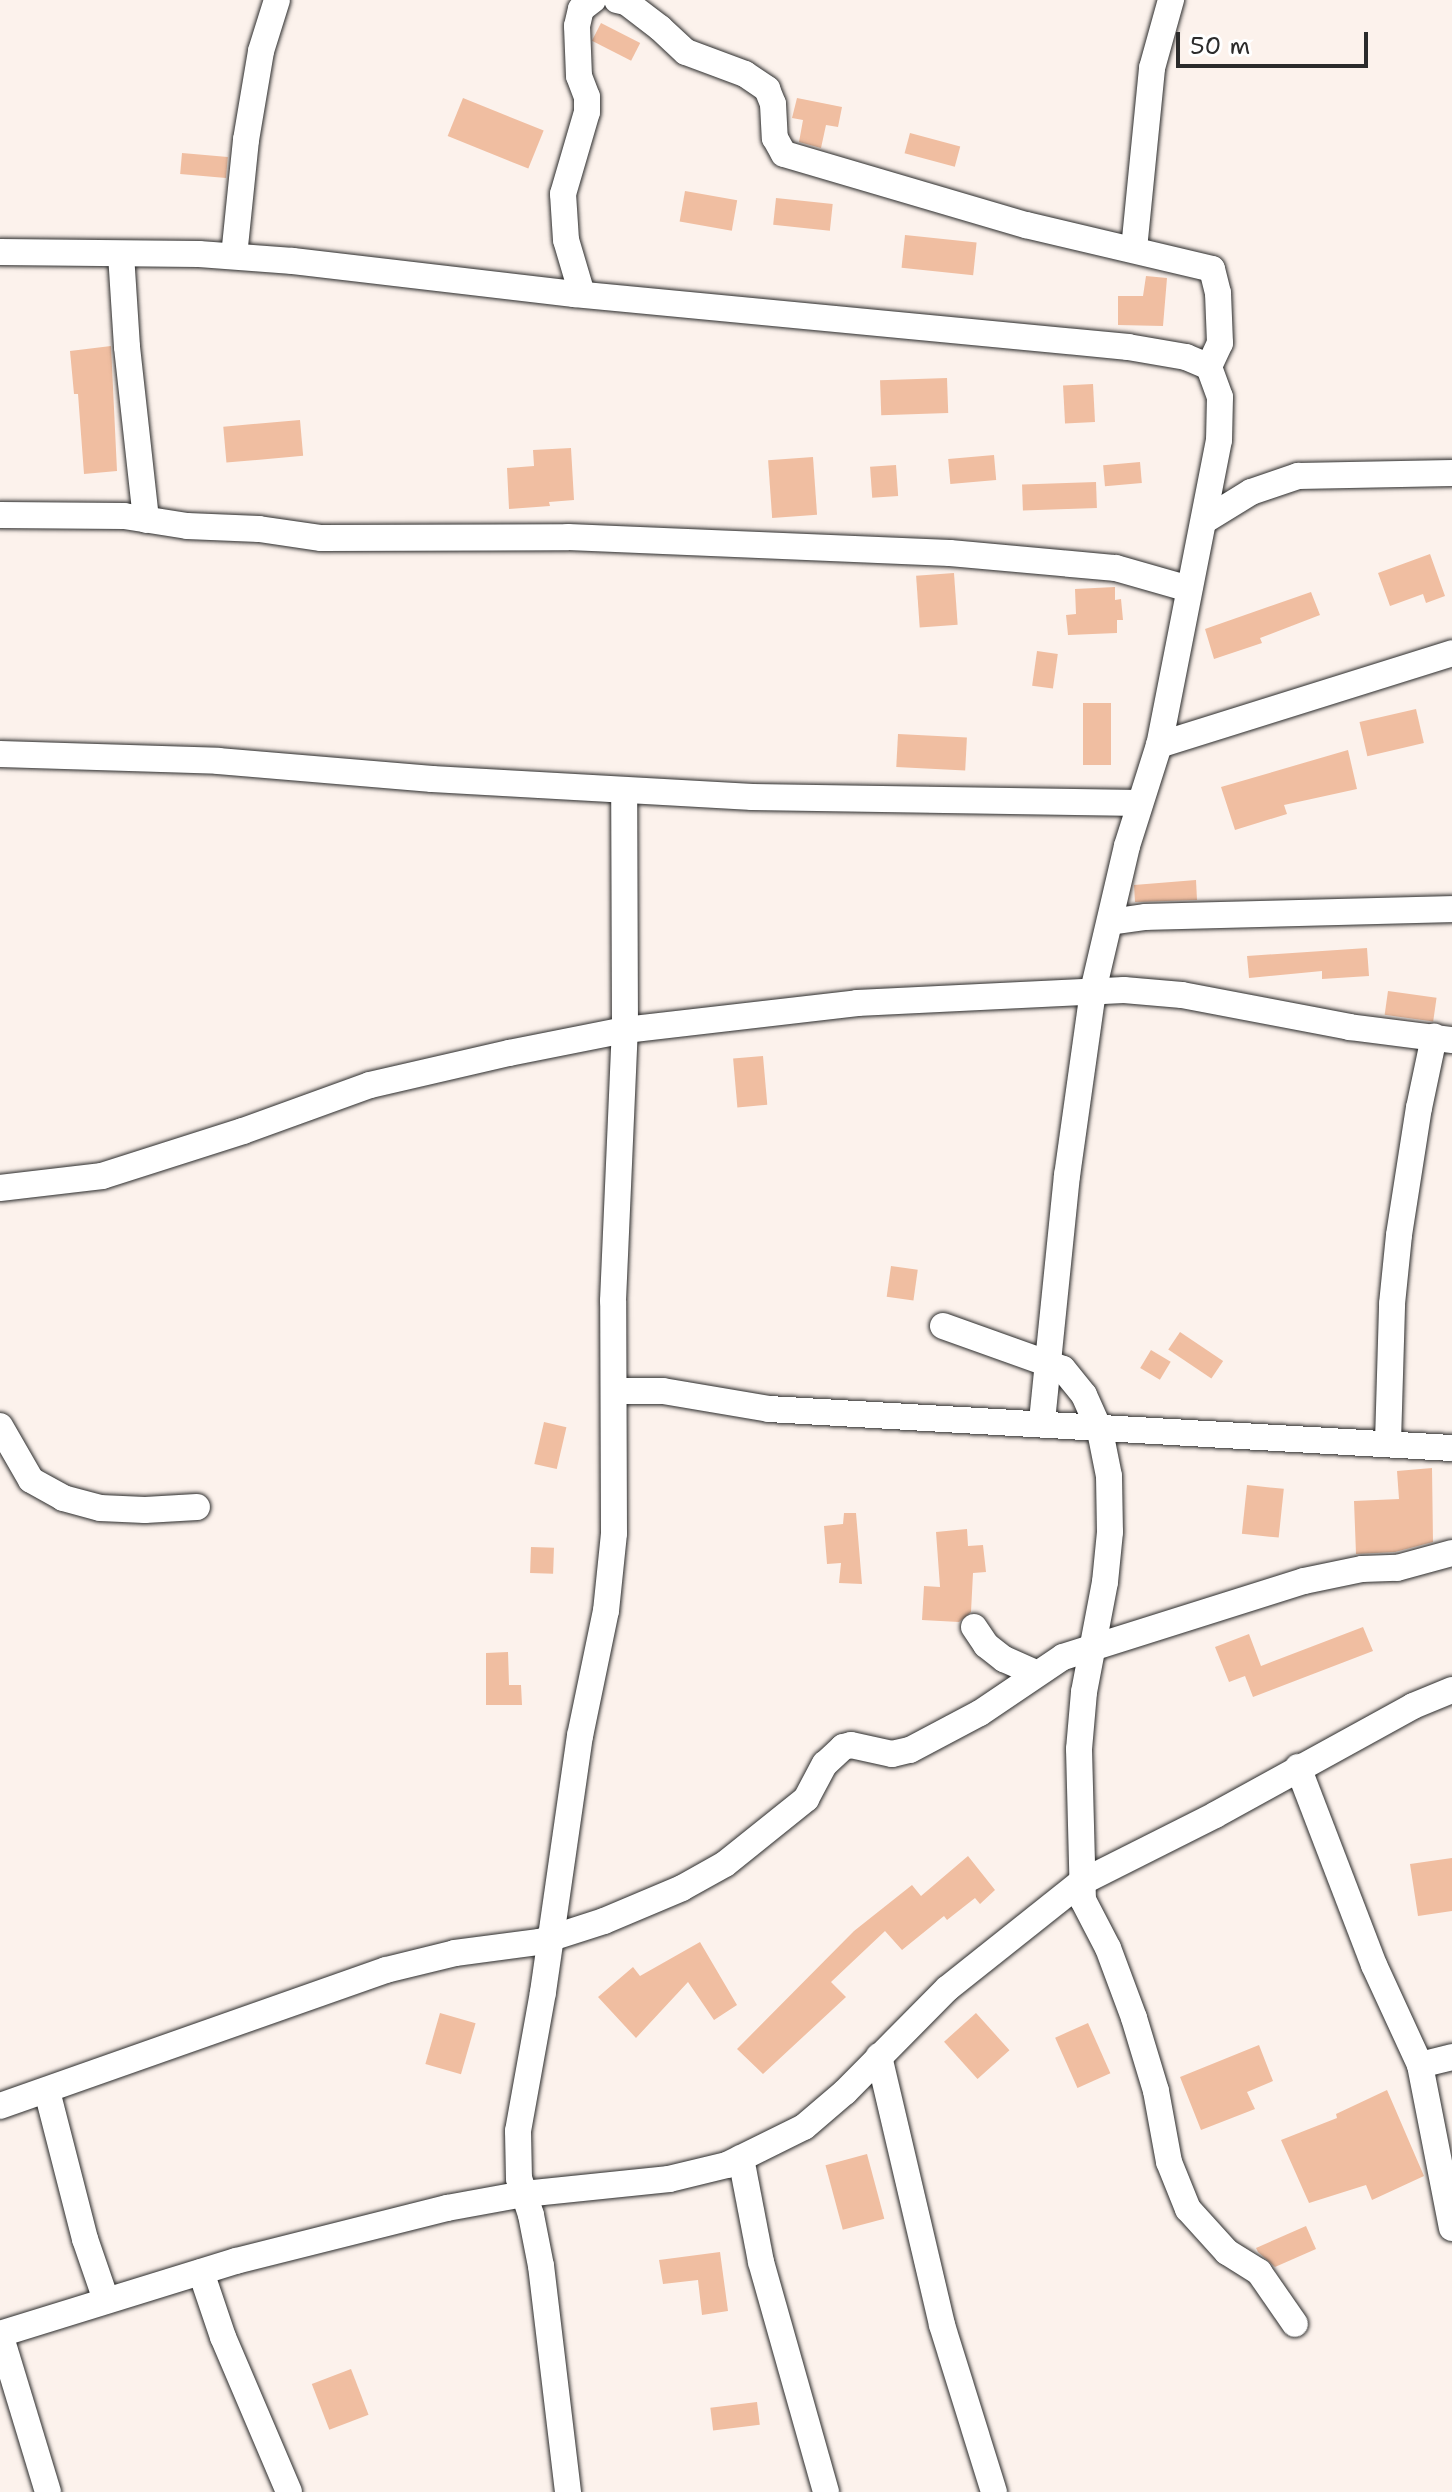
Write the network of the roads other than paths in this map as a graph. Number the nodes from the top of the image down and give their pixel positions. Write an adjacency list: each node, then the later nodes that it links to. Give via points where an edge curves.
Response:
1 (277, 0): 8 (street, via 261,51 246,140)
2 (593, 0): 9 (street, via 581,9 577,26 587,112 563,194 566,240)
3 (617, 0): 5 (street, via 686,52 745,74 767,89 775,138 784,154 1026,225)
4 (1171, 0): 5 (street, via 1152,68)
5 (1134, 249): 10 (street, via 1212,269 1220,343)
6 (0, 252): 7 (street)
7 (121, 254): 8 (street); 13 (street)
8 (234, 256): 9 (street)
9 (582, 294): 10 (street, via 1128,347 1186,357)
10 (1209, 367): 14 (street, via 1220,397 1221,423)
11 (1452, 473): 14 (street, via 1298,476 1251,492)
12 (0, 515): 13 (street, via 91,514)
13 (146, 520): 15 (street, via 321,538 568,537 950,553 1116,568)
14 (1204, 521): 15 (street)
15 (1189, 589): 17 (street)
16 (1452, 653): 17 (street)
17 (1159, 745): 20 (street)
18 (0, 754): 19 (street, via 218,761)
19 (624, 790): 20 (street); 24 (street)
20 (1140, 803): 22 (street)
21 (1452, 909): 22 (street)
22 (1110, 922): 23 (street)
23 (1093, 991): 24 (street, via 927,997); 25 (street, via 1182,995); 28 (street, via 1067,1175)
24 (625, 1030): 26 (street, via 370,1085 89,1179); 29 (street, via 613,1254)
25 (1443, 1039): 33 (street, via 1419,1108 1399,1235)
26 (0, 1188)
27 (943, 1326): 28 (street)
28 (1049, 1362): 30 (street); 32 (street, via 1074,1381)
29 (615, 1391): 30 (street, via 663,1391 769,1409); 43 (street, via 611,1577 580,1736)
30 (1042, 1423): 32 (street)
31 (0, 1426): 35 (street, via 31,1480 63,1498 100,1508)
32 (1100, 1431): 33 (street); 38 (street, via 1109,1476 1110,1532)
33 (1388, 1442): 34 (street)
34 (1452, 1448)
35 (197, 1507)
36 (1452, 1553): 38 (street, via 1397,1568 1304,1581)
37 (974, 1627): 39 (street, via 1004,1659)
38 (1092, 1649): 39 (street, via 1063,1657); 42 (street, via 1079,1749)
39 (1036, 1673): 43 (street, via 980,1713 910,1750 892,1754 851,1745 838,1750 806,1799 716,1870)
40 (1452, 1690): 41 (street)
41 (1298, 1767): 42 (street); 46 (street, via 1374,1965)
42 (1080, 1883): 44 (street, via 960,1978); 54 (street, via 1134,2018 1156,2091 1169,2162 1184,2201 1209,2236 1259,2272)
43 (551, 1940): 47 (street, via 455,1953 386,1970); 50 (street, via 520,2103 517,2161)
44 (879, 2056): 49 (street, via 804,2127); 60 (street, via 942,2325)
45 (1452, 2057): 46 (street)
46 (1420, 2065): 51 (street)
47 (47, 2091): 48 (street); 53 (street)
48 (0, 2106)
49 (741, 2158): 50 (street, via 669,2179); 59 (street, via 761,2262)
50 (524, 2194): 52 (street, via 447,2208); 58 (street, via 541,2266)
51 (1452, 2228)
52 (201, 2272): 53 (street); 57 (street)
53 (106, 2300): 55 (street)
54 (1295, 2324)
55 (0, 2334): 56 (street)
56 (48, 2492)
57 (289, 2492)
58 (568, 2492)
59 (826, 2492)
60 (994, 2492)

